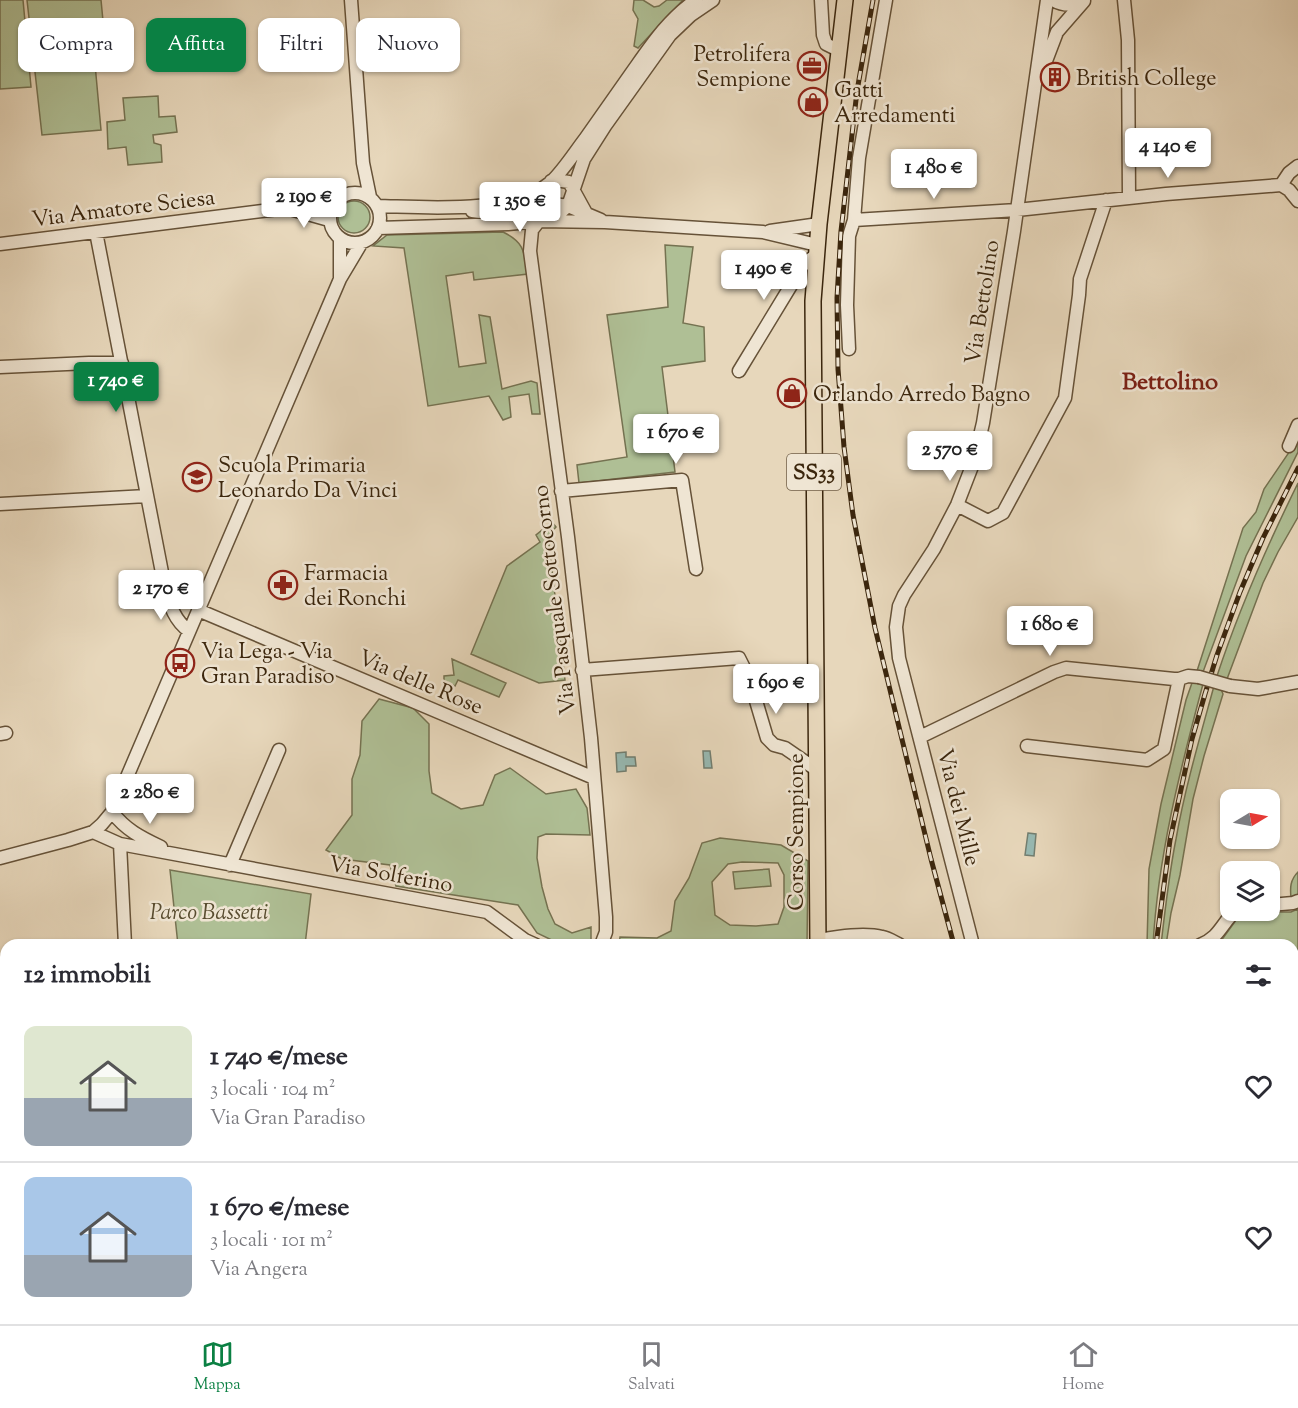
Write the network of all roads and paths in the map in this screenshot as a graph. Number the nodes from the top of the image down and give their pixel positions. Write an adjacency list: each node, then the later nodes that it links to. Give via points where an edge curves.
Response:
1 (351, 0): 13 (street)
2 (696, 0): 15 (street, via 663,28)
3 (714, 0): 17 (street, via 670,35 584,159)
4 (821, 0): 11 (street, via 826,44)
5 (845, 0): 11 (main road, Corso Sempione / SS33)
6 (886, 0): 30 (street, via 859,158)
7 (1047, 0): 12 (street)
8 (1053, 0): 10 (street, via 1068,6)
9 (1124, 0): 19 (street)
10 (1085, 1): 12 (street, via 1057,32)
11 (838, 50): 33 (main road, Corso Sempione / SS33)
12 (1035, 92): 27 (street, Via Bettolino)
13 (363, 163): 18 (street); 22 (street)
14 (1298, 166): 16 (street)
15 (551, 181): 17 (street, via 569,182); 26 (street, via 512,201)
16 (1281, 185): 19 (street); 23 (street)
17 (574, 189): 24 (street); 28 (street)
18 (350, 192): 20 (street); 22 (street, via 362,193)
19 (1129, 198): 21 (street)
20 (337, 199): 25 (street, Via Amatore Sciesa); 29 (street)
21 (1106, 200): 27 (street); 54 (street, via 1080,279 1065,398 1003,513 987,521)
22 (374, 201): 26 (street); 36 (street, via 380,216)
23 (1298, 201)
24 (568, 207): 26 (street, via 554,204 489,213); 28 (street); 35 (street, via 561,212)
25 (286, 208): 29 (street, Via Amatore Sciesa); 37 (street, Via Amatore Sciesa)
26 (447, 208)
27 (1017, 210): 30 (street); 54 (street, Via Bettolino, via 983,423)
28 (586, 213): 32 (street)
29 (329, 220): 39 (street)
30 (854, 220): 45 (street, via 849,236)
31 (539, 221): 32 (street); 34 (street); 43 (street, Via Pasquale Sottocorno, via 532,230)
32 (605, 222): 38 (street)
33 (819, 224): 38 (street); 42 (main road, Corso Sempione / SS33)
34 (508, 225): 35 (street); 43 (street, via 522,235)
35 (458, 226): 36 (street)
36 (378, 228): 40 (street)
37 (96, 232): 41 (street, Via Amatore Sciesa); 46 (street)
38 (763, 232): 42 (street)
39 (340, 238): 40 (street); 44 (street)
40 (362, 242): 44 (street)
41 (0, 244)
42 (816, 250): 48 (street); 66 (main road, Corso Sempione / SS33, via 813,301)
43 (530, 251): 51 (street, Via Pasquale Sottocorno)
44 (340, 279): 57 (street)
45 (849, 349)
46 (122, 363): 47 (street); 52 (street)
47 (0, 367)
48 (739, 371)
49 (1298, 425): 50 (street)
50 (1290, 446)
51 (561, 491): 55 (street, via 682,480); 60 (street, Via Pasquale Sottocorno)
52 (147, 496): 53 (street); 56 (street)
53 (0, 504)
54 (957, 505): 63 (street, Via Bettolino, via 904,595 897,616 899,658)
55 (696, 569)
56 (165, 588): 57 (street, via 183,602); 59 (street, via 180,625)
57 (205, 594): 58 (street)
58 (198, 610): 59 (street); 67 (street, Via delle Rose)
59 (189, 631): 68 (street)
60 (582, 670): 66 (street, via 739,658 767,738); 67 (street, Via Pasquale Sottocorno)
61 (1179, 680): 62 (street, Via dei Mille, bridge, via 1199,677 1258,689); 63 (street, Via dei Mille, via 1066,668); 64 (street, via 1164,749 1147,760)
62 (1298, 682)
63 (920, 737): 83 (street, Via dei Mille)
64 (1026, 746)
65 (279, 750): 73 (street)
66 (817, 770): 80 (main road, Corso Sempione / SS33)
67 (594, 777): 79 (street, Via Pasquale Sottocorno, via 606,917)
68 (112, 812): 69 (street); 71 (street, Via Solferino, via 140,837)
69 (93, 832): 70 (street, Via Solferino); 72 (street)
70 (120, 844): 71 (street, Via Solferino); 77 (street)
71 (175, 855): 73 (street, Via Solferino)
72 (0, 858)
73 (230, 865): 78 (street, Via Solferino, via 486,912)
74 (1298, 901): 75 (street)
75 (1280, 904)
76 (1226, 921): 84 (street)
77 (125, 939)
78 (524, 939)
79 (603, 939)
80 (818, 939)
81 (830, 939): 82 (street, via 869,935)
82 (887, 939)
83 (971, 939)
84 (1212, 939)

